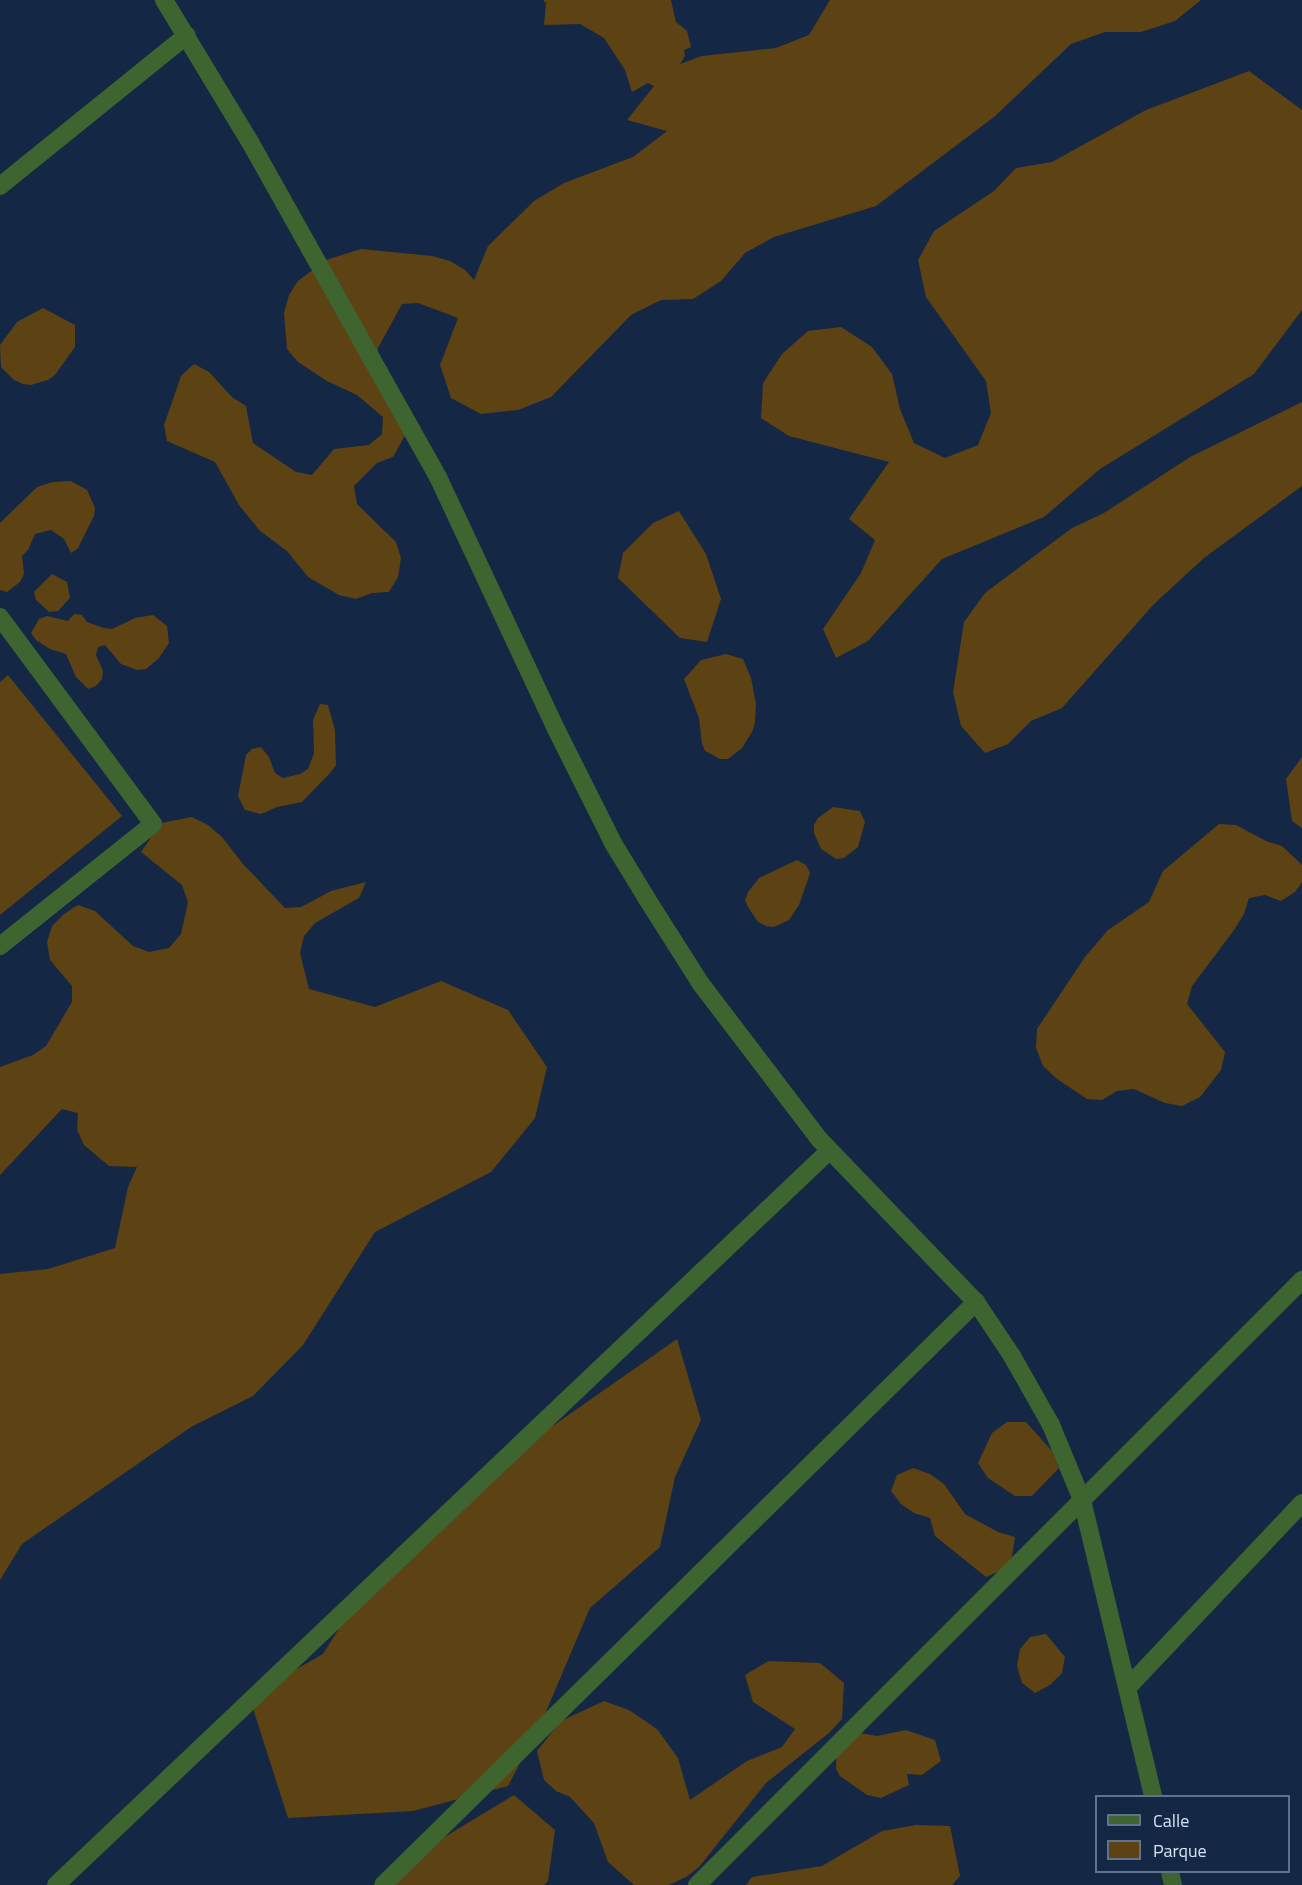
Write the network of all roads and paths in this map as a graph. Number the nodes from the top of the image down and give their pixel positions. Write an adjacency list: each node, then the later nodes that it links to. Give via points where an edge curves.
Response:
1 (164, 0): 2 (street)
2 (187, 35): 3 (street); 6 (street, via 438,477 613,843 701,984)
3 (0, 186)
4 (0, 617): 5 (street, via 153,824)
5 (0, 946)
6 (829, 1150): 8 (street); 13 (street)
7 (1302, 1280): 9 (street)
8 (976, 1302): 9 (street, via 1051,1425); 14 (street)
9 (1082, 1500): 11 (street); 15 (street)
10 (1302, 1503): 11 (street)
11 (1129, 1686): 12 (street)
12 (1153, 1795)
13 (56, 1885)
14 (382, 1885)
15 (697, 1885)

